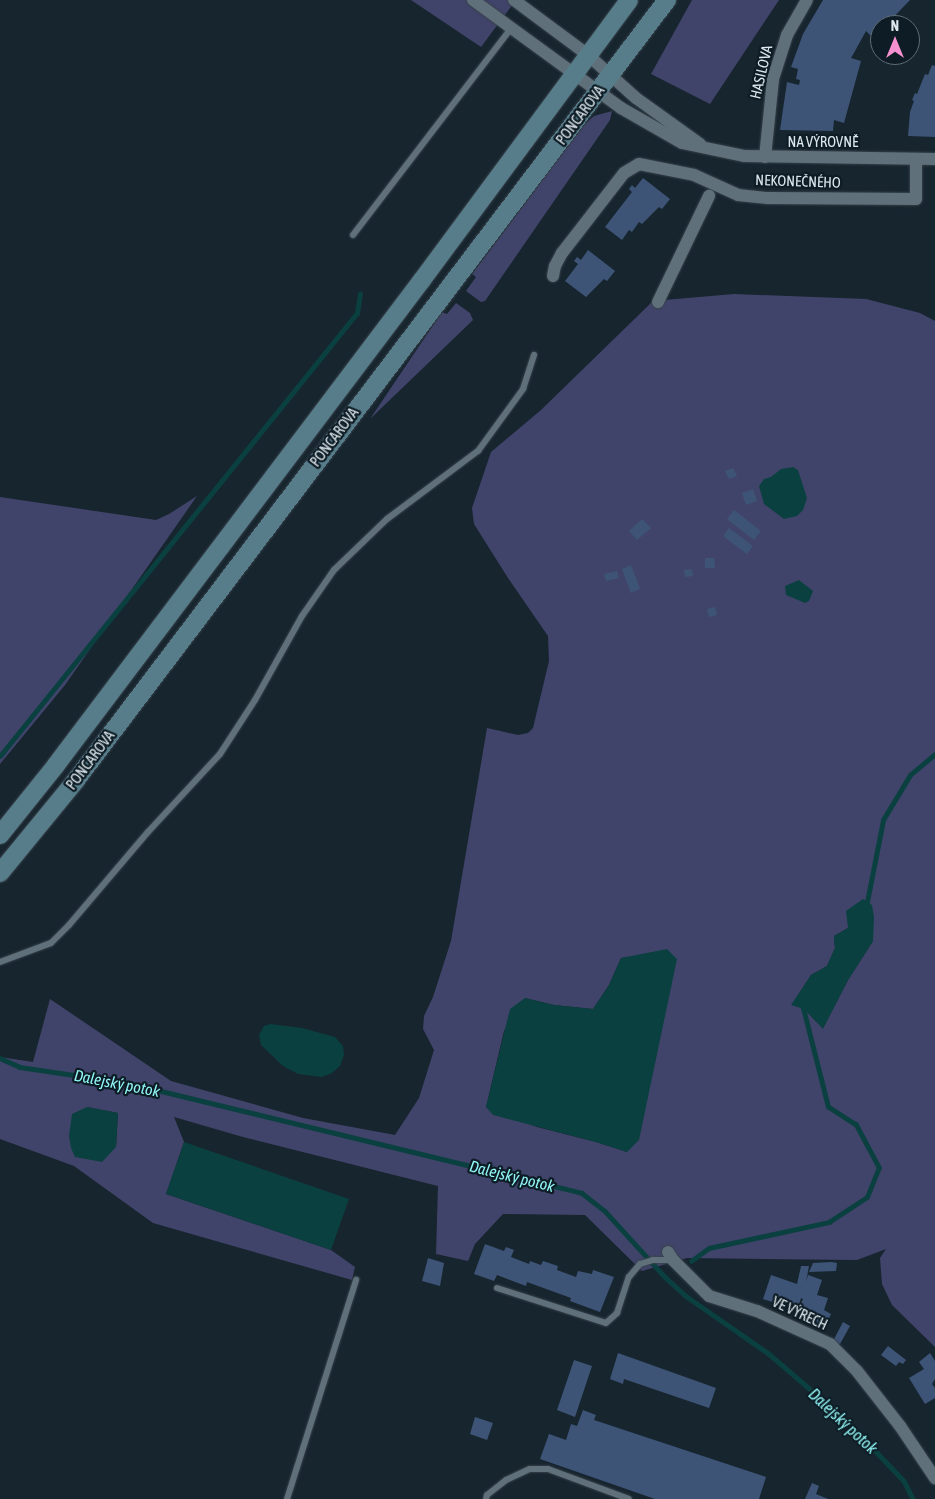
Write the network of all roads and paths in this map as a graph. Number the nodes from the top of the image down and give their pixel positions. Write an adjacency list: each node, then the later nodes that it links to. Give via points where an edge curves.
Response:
1 (473, 0): 6 (street, NA VÝROVNĚ)
2 (514, 0): 7 (street, NA VÝROVNĚ)
3 (629, 0): 7 (main road, PONCAROVA)
4 (667, 0): 9 (main road, PONCAROVA)
5 (807, 0): 12 (street, HASILOVA, via 787,35 773,79)
6 (511, 28): 8 (street, NA VÝROVNĚ); 17 (lane)
7 (588, 55): 8 (main road, PONCAROVA); 9 (street, NA VÝROVNĚ)
8 (574, 75): 10 (street, NA VÝROVNĚ); 21 (main road, PONCAROVA, via 434,265)
9 (611, 75): 10 (main road, PONCAROVA); 11 (street, NA VÝROVNĚ, via 636,98)
10 (598, 92): 11 (street, NA VÝROVNĚ, via 664,135); 22 (main road, PONCAROVA, via 82,772)
11 (711, 150): 12 (street, NA VÝROVNĚ, via 729,155)
12 (765, 157): 13 (street, NA VÝROVNĚ)
13 (916, 159): 14 (street, NA VÝROVNĚ); 15 (street, NEKONEČNÉHO, via 916,199 768,198 738,195)
14 (935, 159)
15 (715, 183): 16 (lane); 18 (street, NEKONEČNÉHO, via 647,165 630,167 562,253)
16 (709, 196): 19 (street)
17 (353, 235)
18 (553, 276)
19 (658, 302)
20 (534, 355): 23 (lane, via 523,389 478,451 387,519 334,570 302,616 255,700 220,754 50,943)
21 (0, 835)
22 (0, 873)
23 (0, 962)
24 (670, 1256): 26 (lane, via 640,1264 629,1277 617,1313 606,1323); 27 (street, VE VÝRECH, via 709,1296 757,1311 830,1344 857,1371)
25 (356, 1280): 28 (lane)
26 (497, 1288)
27 (935, 1478)
28 (287, 1499)
29 (486, 1499): 30 (lane, via 506,1480 530,1469 548,1469)
30 (629, 1499)

